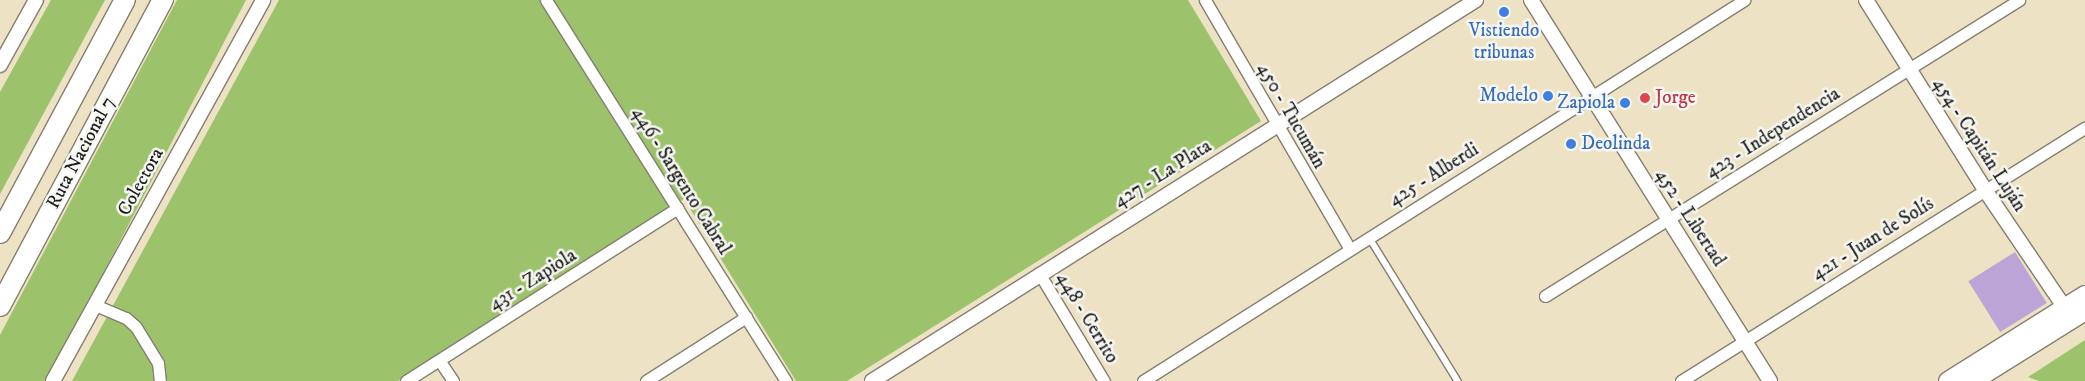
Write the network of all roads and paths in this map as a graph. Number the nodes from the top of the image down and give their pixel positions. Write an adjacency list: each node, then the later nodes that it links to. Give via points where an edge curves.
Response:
1 (36, 0): 12 (street)
2 (125, 0): 20 (highway, Ruta Nacional 7)
3 (163, 0): 27 (highway, Ruta Nacional 7)
4 (263, 0): 26 (street, Colectora)
5 (546, 0): 18 (street, 446 - Sargento Cabral)
6 (1205, 0): 15 (street, 450 - Tucumán)
7 (1476, 0): 15 (street, 427 - La Plata)
8 (1531, 0): 14 (street, 452 - Libertad)
9 (1744, 0): 14 (street, 425 - Alberdi)
10 (1866, 0): 13 (street, 454 - Capitán Luján)
11 (2019, 0): 13 (street, 423 - Independencia)
12 (0, 65)
13 (1908, 70): 17 (street, 454 - Capitán Luján); 19 (street, 423 - Independencia)
14 (1590, 97): 19 (street, 452 - Libertad); 21 (street, 425 - Alberdi)
15 (1276, 126): 22 (street, 450 - Tucumán); 23 (street, 427 - La Plata)
16 (2085, 128): 17 (street, 421 - Juan de Solís)
17 (1985, 190): 28 (street, 454 - Capitán Luján); 30 (street, 421 - Juan de Solís)
18 (678, 208): 29 (street, 446 - Sargento Cabral); 31 (street, 431 - Zapiola)
19 (1668, 219): 25 (street, 423 - Independencia); 30 (street, 452 - Libertad)
20 (0, 233)
21 (1369, 237): 22 (street, 425 - Alberdi); 41 (lane)
22 (1350, 249): 40 (street, 425 - Alberdi)
23 (1039, 273): 38 (street, 427 - La Plata); 39 (street, 448 - Cerrito)
24 (2085, 295): 28 (main road)
25 (1545, 296)
26 (95, 305): 32 (street, Colectora); 33 (street, via 126,318 136,327 158,364)
27 (0, 306)
28 (2078, 313): 44 (main road); 45 (main road)
29 (746, 317): 36 (street); 37 (street, 446 - Sargento Cabral)
30 (1746, 340): 42 (street, 421 - Juan de Solís); 43 (street, 452 - Libertad)
31 (440, 360): 34 (street, 431 - Zapiola); 35 (street)
32 (53, 381)
33 (160, 381)
34 (406, 381)
35 (453, 381)
36 (646, 381)
37 (786, 381)
38 (872, 381)
39 (1104, 381)
40 (1143, 381)
41 (1458, 381)
42 (1681, 381)
43 (1770, 381)
44 (1948, 381)
45 (1973, 381)

